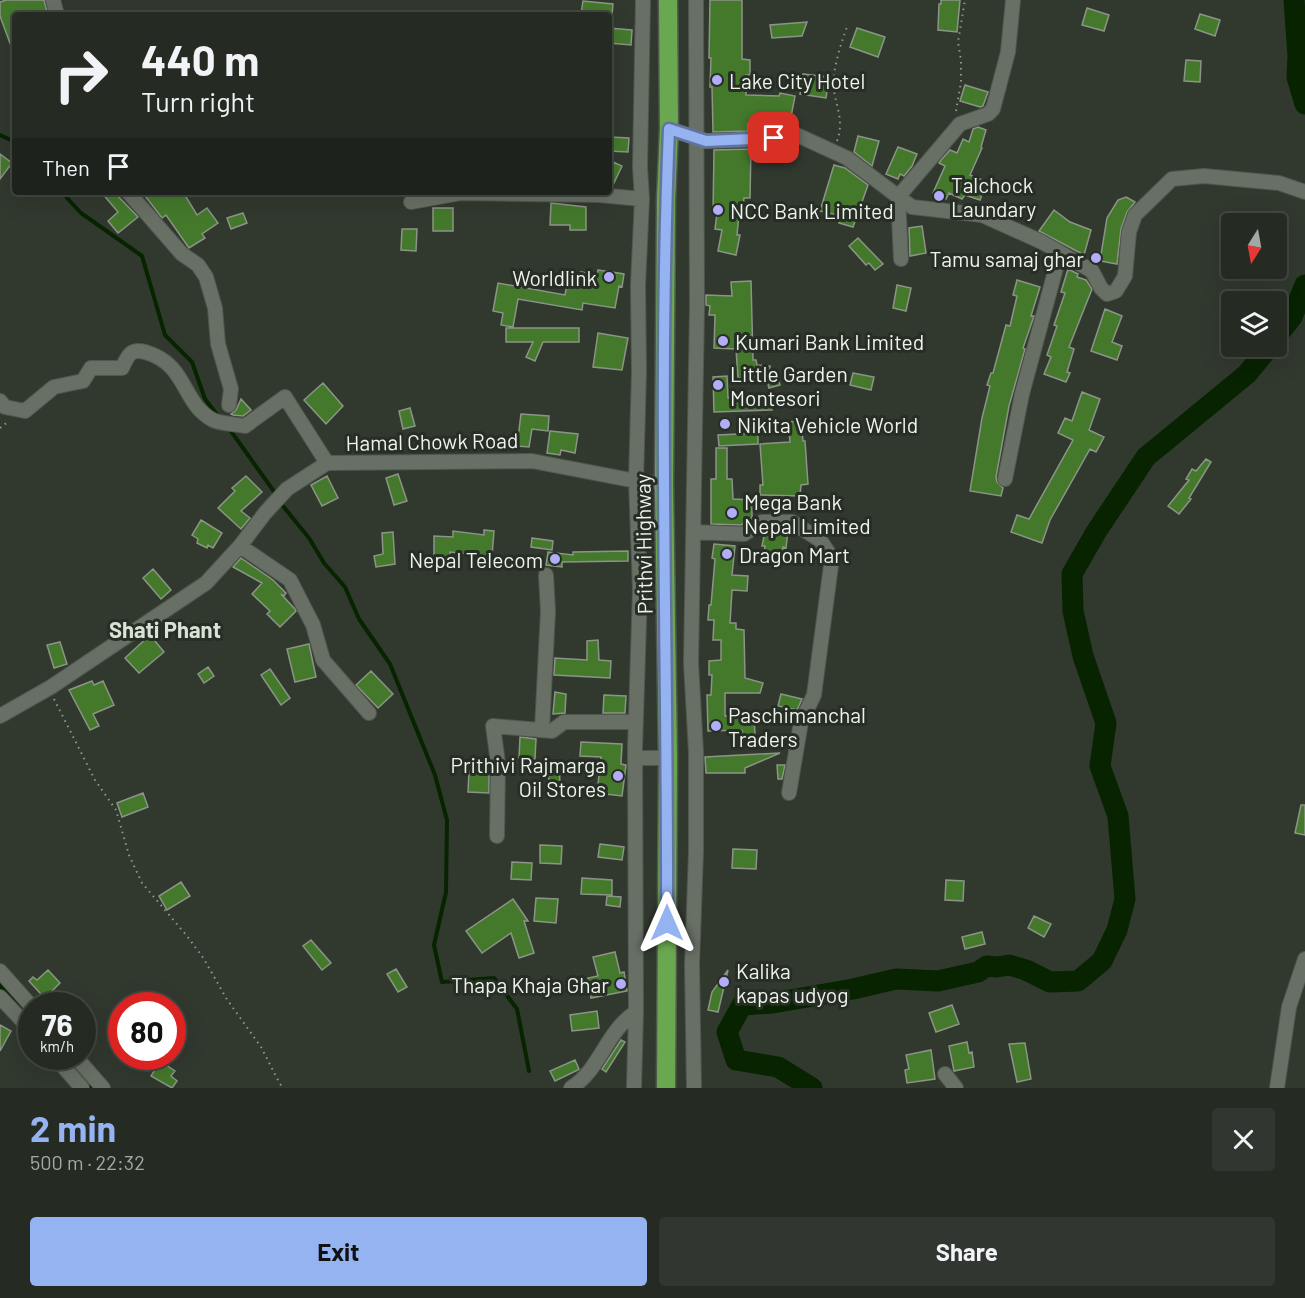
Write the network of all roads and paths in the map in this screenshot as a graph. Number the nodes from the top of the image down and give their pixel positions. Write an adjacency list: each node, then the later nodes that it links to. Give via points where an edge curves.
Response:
1 (643, 0): 16 (street)
2 (669, 0): 7 (highway, Prithvi Highway)
3 (696, 0): 8 (street)
4 (965, 0): 9 (path, via 957,42 961,82 957,110)
5 (1013, 0): 9 (street, via 1008,52 993,109 960,124)
6 (847, 27): 10 (path, via 834,84 840,127)
7 (669, 129): 8 (street); 25 (highway, Prithvi Highway)
8 (697, 139): 10 (street, via 752,140 797,135); 26 (street)
9 (946, 139): 15 (street)
10 (831, 151): 15 (street, via 847,158)
11 (1303, 192): 18 (street, via 1280,183 1204,176 1172,178 1135,215 1129,232 1125,276 1116,291 1107,294 1092,272)
12 (131, 195): 21 (street, via 206,277 231,389)
13 (450, 195): 17 (street)
14 (599, 195): 16 (street)
15 (898, 197): 18 (street, via 912,207 982,215); 19 (street)
16 (642, 199): 24 (street)
17 (411, 202)
18 (1060, 253): 23 (street, via 1022,394)
19 (901, 259)
20 (0, 401): 22 (street, via 5,407 25,411 54,387 83,381 91,368 123,368 128,355 139,351 161,357 176,370 194,403 213,420 246,426 285,397)
21 (230, 405)
22 (327, 463): 24 (street, Hamal Chowk Road, via 532,461); 27 (street, Hamal Chowk Road, via 287,489)
23 (1005, 479)
24 (636, 481): 25 (street, Hamal Chowk Road); 32 (street, via 640,590)
25 (664, 484): 35 (highway, Prithvi Highway)
26 (694, 532): 36 (street, via 744,534 762,522 792,522 820,540 831,558 814,695 801,722); 53 (street)
27 (240, 546): 29 (street, Hamal Chowk Road, via 206,583); 30 (street, via 290,580 313,625 323,660)
28 (546, 575): 33 (street)
29 (48, 689): 31 (street, Hamal Chowk Road); 49 (path, via 95,780 116,810 142,883 204,959)
30 (369, 713)
31 (0, 716)
32 (636, 722): 33 (street, via 564,722 552,730); 34 (street)
33 (542, 730): 37 (street, via 493,726 498,762)
34 (636, 758): 35 (street); 42 (street)
35 (668, 758): 52 (highway, Prithvi Highway)
36 (789, 793)
37 (497, 836)
38 (1305, 959): 55 (street, via 1289,1008)
39 (0, 971): 40 (street)
40 (19, 992)
41 (0, 997): 43 (street)
42 (636, 1012): 50 (street, via 619,1026 586,1077); 51 (street)
43 (18, 1016)
44 (66, 1070): 47 (street)
45 (87, 1070): 48 (street)
46 (945, 1074): 54 (street)
47 (82, 1088)
48 (103, 1088)
49 (284, 1088)
50 (571, 1088)
51 (634, 1088)
52 (666, 1088)
53 (694, 1088)
54 (956, 1088)
55 (1277, 1088)

